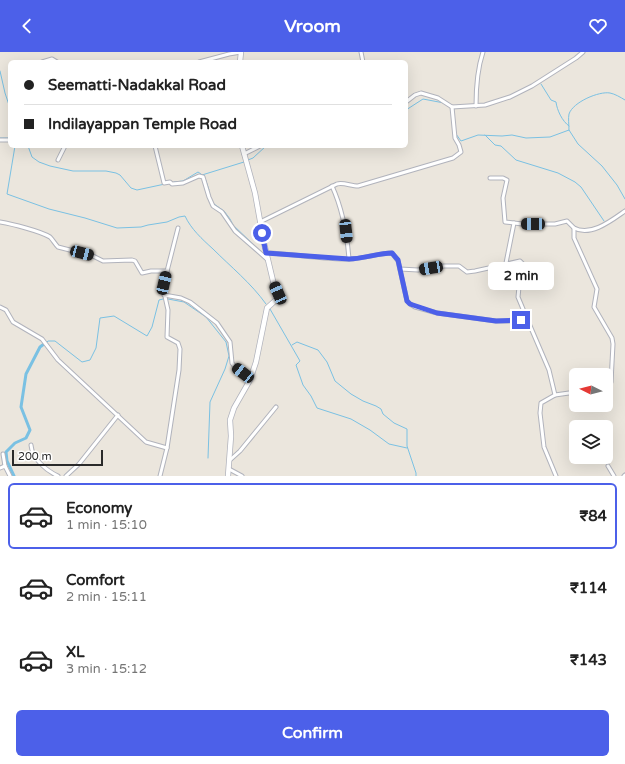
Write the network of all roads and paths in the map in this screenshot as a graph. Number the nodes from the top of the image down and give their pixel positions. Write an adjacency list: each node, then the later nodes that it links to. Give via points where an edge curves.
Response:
1 (241, 52): 4 (street)
2 (483, 52): 6 (street, via 479,63)
3 (583, 52): 6 (street, via 532,86 510,97)
4 (206, 60)
5 (408, 100): 7 (street, via 421,93 438,98)
6 (476, 106): 7 (street)
7 (452, 107): 15 (street, via 455,138 461,152 459,155 358,186 341,183)
8 (64, 148): 13 (street)
9 (156, 148): 24 (street, via 164,182 177,184 198,176 203,177 213,206 222,212 239,235)
10 (242, 148): 12 (street)
11 (256, 148): 12 (street)
12 (244, 154): 18 (street)
13 (58, 160)
14 (490, 178): 19 (street, via 507,180 503,198 504,220)
15 (332, 186): 18 (street); 23 (street, via 346,231)
16 (625, 211): 21 (street, via 590,230)
17 (0, 222): 27 (street, via 47,236 58,248 93,256 103,261 132,260 142,272)
18 (260, 222): 22 (street)
19 (514, 223): 21 (street, via 555,224 567,221); 25 (street)
20 (178, 228): 27 (street)
21 (574, 228): 31 (street, via 574,238 598,289 594,307 612,338)
22 (266, 253): 23 (street); 24 (street)
23 (349, 259): 26 (street, via 392,253 398,260)
24 (268, 260): 32 (street, via 278,293 277,299 267,308)
25 (506, 263): 26 (street, via 467,272 459,266); 30 (street, via 520,261 524,265 528,280 519,287 518,297)
26 (400, 269): 30 (street, via 407,301 415,307 437,313 496,321)
27 (167, 271): 28 (street)
28 (164, 296): 32 (street, via 190,302 217,322 230,342 232,363); 38 (street, via 168,310 167,337 178,343 180,349)
29 (0, 307): 36 (street, via 6,310 12,322 42,339 58,360)
30 (528, 321): 34 (street, via 549,370)
31 (612, 368)
32 (251, 379): 40 (street, via 230,420)
33 (569, 393): 34 (street)
34 (555, 395): 51 (street, via 541,403 540,413 544,447)
35 (276, 407): 40 (street)
36 (118, 414): 38 (street, via 146,442); 47 (street, via 79,464)
37 (31, 445): 46 (street, via 32,451 42,464)
38 (167, 448): 48 (street)
39 (3, 454): 41 (street)
40 (229, 461): 44 (street)
41 (5, 466): 43 (street); 45 (street)
42 (608, 466): 52 (street)
43 (0, 468)
44 (229, 469): 49 (street); 50 (street)
45 (10, 476)
46 (58, 476)
47 (66, 476)
48 (160, 476)
49 (228, 476)
50 (242, 476)
51 (556, 476)
52 (614, 476)

